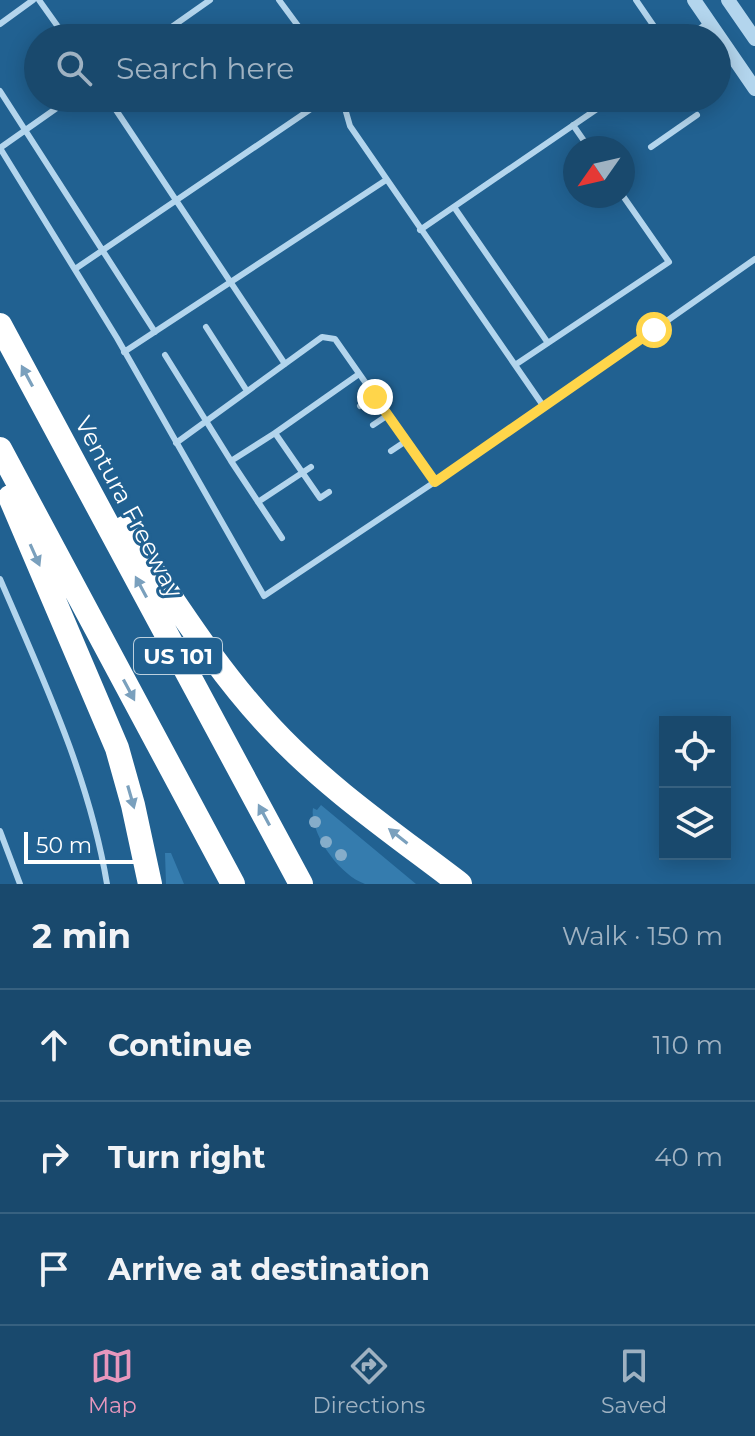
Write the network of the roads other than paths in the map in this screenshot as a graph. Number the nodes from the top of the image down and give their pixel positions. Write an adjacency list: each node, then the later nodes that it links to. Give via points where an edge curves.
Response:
1 (36, 0): 8 (lane); 9 (lane)
2 (210, 0): 10 (lane)
3 (279, 0): 11 (lane)
4 (636, 0): 12 (lane)
5 (694, 0): 7 (street)
6 (728, 0): 14 (street)
7 (709, 22): 13 (lane)
8 (0, 24)
9 (55, 24)
10 (176, 24)
11 (297, 24)
12 (652, 24)
13 (706, 24)
14 (755, 39)
15 (731, 54): 16 (street)
16 (755, 89)
17 (0, 91): 25 (lane)
18 (51, 112): 25 (lane)
19 (117, 112): 30 (lane)
20 (306, 112): 30 (lane)
21 (346, 112): 29 (lane)
22 (592, 112): 24 (lane)
23 (697, 115): 27 (lane)
24 (573, 125): 26 (lane); 31 (lane)
25 (26, 130): 28 (lane); 34 (lane)
26 (581, 136)
27 (651, 147)
28 (0, 148): 36 (lane)
29 (386, 180): 33 (lane); 37 (lane)
30 (177, 200): 34 (lane); 37 (lane)
31 (454, 207): 33 (lane); 41 (lane)
32 (631, 208): 41 (lane, via 669,262)
33 (420, 230): 45 (lane)
34 (103, 249): 36 (lane); 40 (lane)
35 (755, 259): 50 (lane)
36 (75, 269): 42 (lane)
37 (233, 281): 40 (lane); 44 (lane)
38 (0, 325): 54 (highway, Ventura Freeway / US 101, one-way to 38)
39 (206, 327): 47 (lane)
40 (155, 332): 42 (lane)
41 (548, 343): 45 (lane)
42 (124, 352): 57 (lane)
43 (165, 355): 52 (lane)
44 (285, 364): 46 (lane, via 322,337 335,339); 47 (lane)
45 (515, 365): 50 (lane)
46 (359, 374): 48 (lane); 55 (lane)
47 (247, 391): 52 (lane)
48 (375, 397): 49 (lane); 51 (lane)
49 (360, 406)
50 (544, 407): 66 (lane)
51 (388, 415): 53 (lane); 56 (lane)
52 (205, 422): 57 (lane); 63 (lane)
53 (373, 425)
54 (55, 428): 76 (highway, Ventura Freeway / US 101, one-way to 54); 77 (highway, one-way to 54, via 326,780 272,730 221,669)
55 (275, 433): 61 (lane); 63 (lane)
56 (406, 441): 60 (lane); 66 (lane)
57 (176, 443): 66 (lane, via 264,596)
58 (298, 448): 61 (lane)
59 (0, 449): 75 (highway, US 101, one-way to 75)
60 (391, 451)
61 (290, 454): 65 (lane)
62 (0, 456): 74 (highway, one-way to 74, via 12,502 117,748)
63 (231, 461): 68 (lane)
64 (311, 467): 65 (lane)
65 (302, 473): 67 (lane, via 320,498); 68 (lane)
66 (435, 482)
67 (329, 492)
68 (258, 502): 69 (lane)
69 (282, 538)
70 (0, 579): 73 (lane, via 65,729)
71 (0, 831): 72 (lane)
72 (20, 884)
73 (107, 884)
74 (150, 884)
75 (233, 884)
76 (301, 884)
77 (460, 884)

